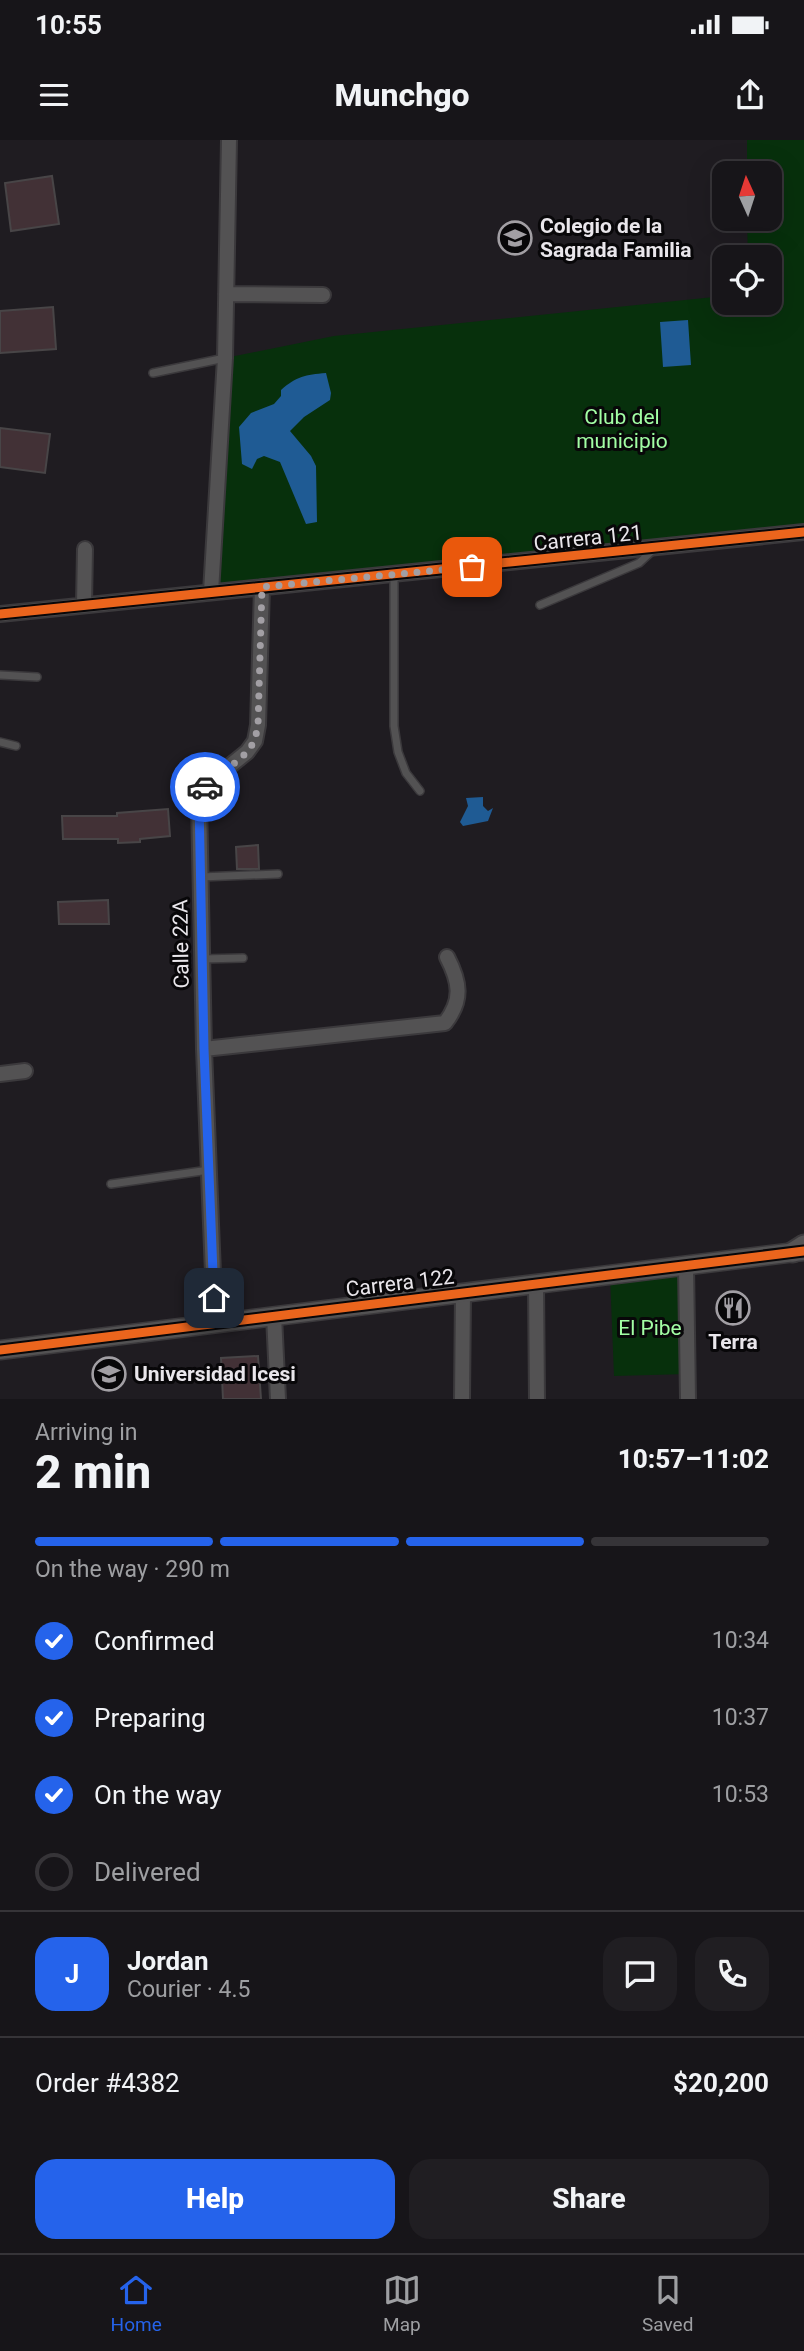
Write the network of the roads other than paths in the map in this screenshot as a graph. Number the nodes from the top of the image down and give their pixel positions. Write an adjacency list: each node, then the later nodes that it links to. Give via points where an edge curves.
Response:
1 (229, 140): 2 (street)
2 (226, 294): 3 (street); 4 (street)
3 (323, 295)
4 (225, 358): 5 (lane); 11 (street)
5 (153, 373)
6 (804, 533): 8 (street, Carrera 121)
7 (85, 549): 12 (street)
8 (654, 549): 9 (street, Carrera 121); 13 (lane, via 639,563)
9 (394, 575): 10 (street, Carrera 121); 19 (lane, via 394,726 406,773)
10 (262, 587): 11 (street, Carrera 121); 21 (street, Calle 22A, via 255,741 205,786 199,801)
11 (211, 592): 12 (street, Carrera 121)
12 (84, 605): 14 (street, Carrera 121)
13 (540, 605)
14 (0, 614)
15 (0, 675): 16 (lane)
16 (37, 677)
17 (0, 742): 18 (lane)
18 (16, 746)
19 (421, 791)
20 (278, 874): 21 (lane)
21 (201, 877): 24 (street, Calle 22A)
22 (447, 957): 25 (street, via 458,994 455,1010 445,1023)
23 (243, 958): 24 (lane)
24 (202, 959): 25 (street, Calle 22A)
25 (204, 1049): 28 (street, Calle 22A)
26 (25, 1071): 27 (street)
27 (0, 1074)
28 (209, 1170): 29 (lane); 35 (street, Calle 22A)
29 (111, 1184)
30 (800, 1249): 31 (street, Carrera 122)
31 (686, 1265): 32 (street, Carrera 122); 40 (street)
32 (536, 1284): 33 (street, Carrera 122); 39 (street)
33 (463, 1293): 34 (street, Carrera 122); 38 (street)
34 (274, 1316): 35 (street, Carrera 122); 37 (street)
35 (215, 1324): 36 (street, Carrera 122)
36 (0, 1350)
37 (278, 1399)
38 (462, 1399)
39 (537, 1399)
40 (688, 1399)

